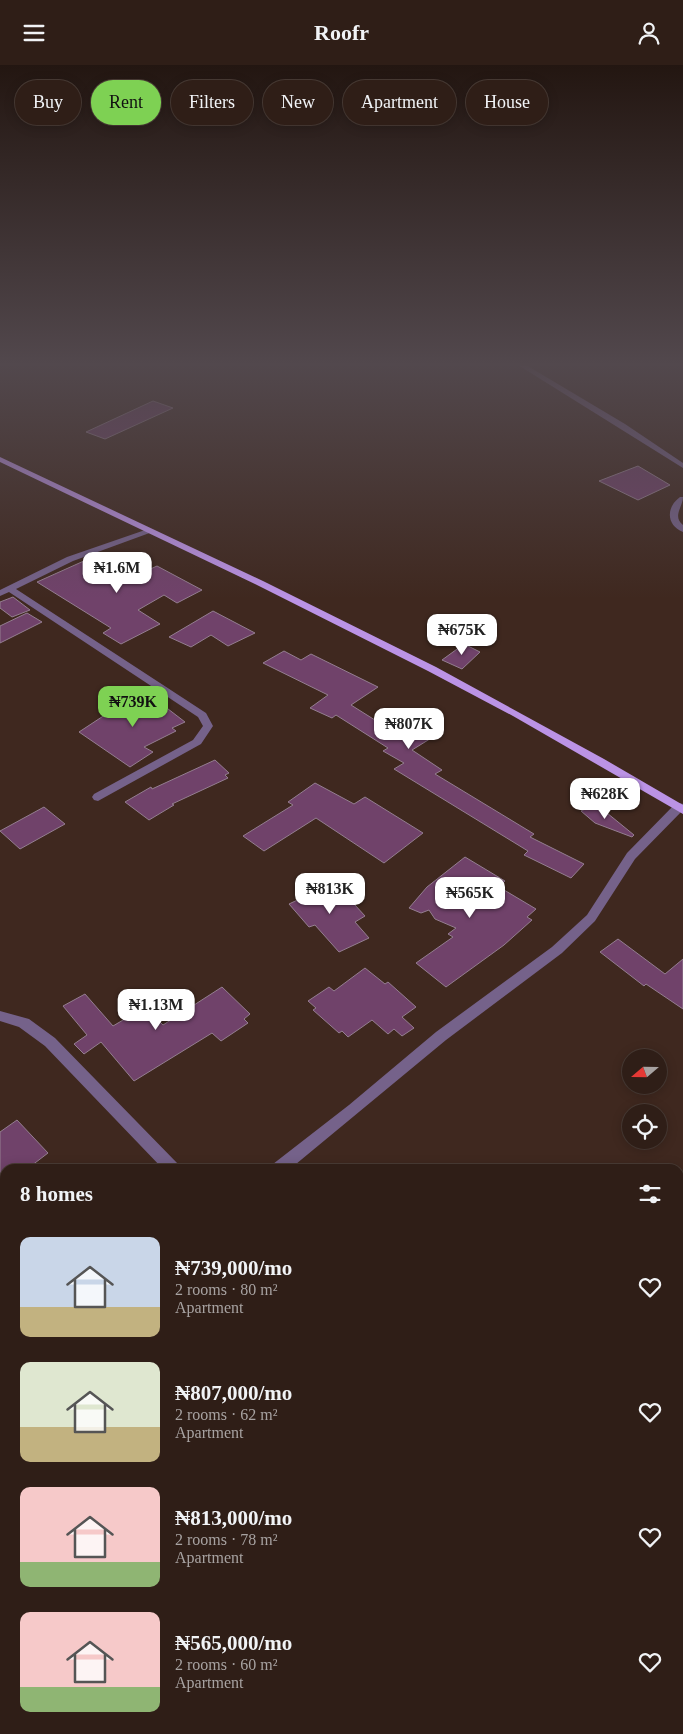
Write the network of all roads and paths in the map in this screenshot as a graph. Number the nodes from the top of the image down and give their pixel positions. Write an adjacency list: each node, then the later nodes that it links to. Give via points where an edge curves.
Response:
1 (648, 443): 3 (street)
2 (0, 459): 6 (main road)
3 (683, 466)
4 (683, 499): 5 (street, via 674,511 676,524)
5 (683, 529)
6 (151, 531): 7 (street, via 70,559); 9 (main road, via 527,720)
7 (4, 591): 8 (street, via 202,715 208,726 197,742)
8 (98, 797)
9 (681, 809): 12 (street, via 632,856 591,918 557,950 440,1035)
10 (0, 1016): 11 (street, via 24,1023 50,1042)
11 (168, 1164)
12 (284, 1164)

